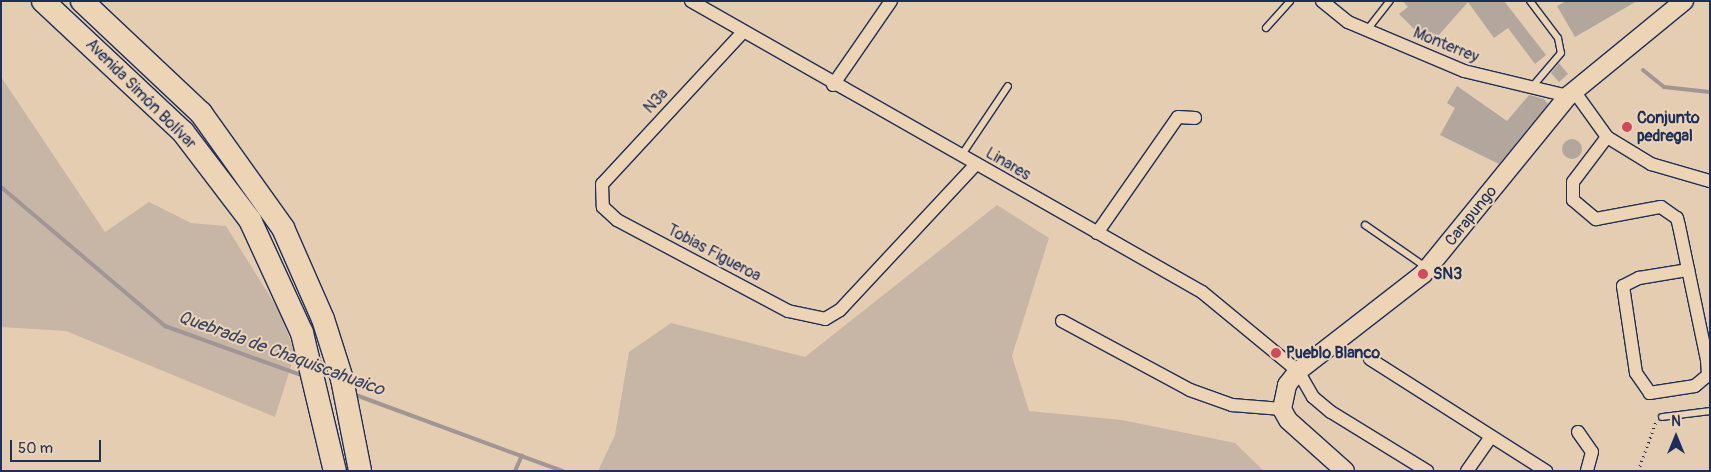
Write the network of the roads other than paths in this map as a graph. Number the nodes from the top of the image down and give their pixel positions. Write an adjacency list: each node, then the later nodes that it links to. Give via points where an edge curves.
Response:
1 (43, 1): 35 (highway, Avenida Simón Bolívar, via 183,132 230,190 285,289 314,375)
2 (82, 1): 36 (highway, Avenida Simón Bolívar, via 173,83 250,176 283,228 323,319 344,389)
3 (691, 1): 12 (street, Linares)
4 (890, 1): 13 (street)
5 (1290, 1): 10 (lane)
6 (1322, 1): 11 (street, Monterrey)
7 (1390, 1): 11 (lane)
8 (1530, 1): 15 (lane, via 1553,29 1560,52)
9 (1684, 1): 16 (street, Carapungo)
10 (1266, 28)
11 (1367, 30): 15 (street, Monterrey, via 1464,71)
12 (743, 32): 13 (street, Linares); 22 (street, N3a, via 616,168 602,184)
13 (833, 85): 19 (street, Linares)
14 (1008, 86): 19 (lane)
15 (1532, 87): 16 (street, Monterrey)
16 (1571, 94): 18 (street); 25 (street, Carapungo)
17 (1194, 118): 24 (street, via 1178,117)
18 (1607, 138): 21 (street, via 1651,164); 26 (street, via 1573,182 1573,200 1596,219 1661,207 1670,209 1677,218)
19 (961, 156): 20 (street, Linares)
20 (976, 164): 22 (street, Tobias Figueroa, via 840,310 825,319 788,311 648,237 608,212); 24 (street, Linares)
21 (1710, 180)
22 (599, 196)
23 (1365, 225): 25 (lane)
24 (1097, 233): 29 (street, Linares, via 1202,292)
25 (1428, 268): 29 (street, Carapungo)
26 (1688, 270): 26 (street, via 1708,375 1695,386 1650,393 1636,373 1623,286 1639,278)
27 (1062, 321): 30 (street, via 1190,390 1232,405)
28 (1370, 359): 34 (street)
29 (1298, 371): 30 (street, Carapungo, via 1287,386); 38 (street, via 1313,397 1331,412)
30 (1282, 409): 37 (street, via 1294,428)
31 (1710, 412): 32 (lane)
32 (1662, 417)
33 (1578, 432): 41 (street, via 1592,452)
34 (1490, 438): 39 (street); 40 (street)
35 (335, 471)
36 (360, 471)
37 (1345, 471)
38 (1427, 471)
39 (1467, 471)
40 (1546, 471)
41 (1587, 471)

